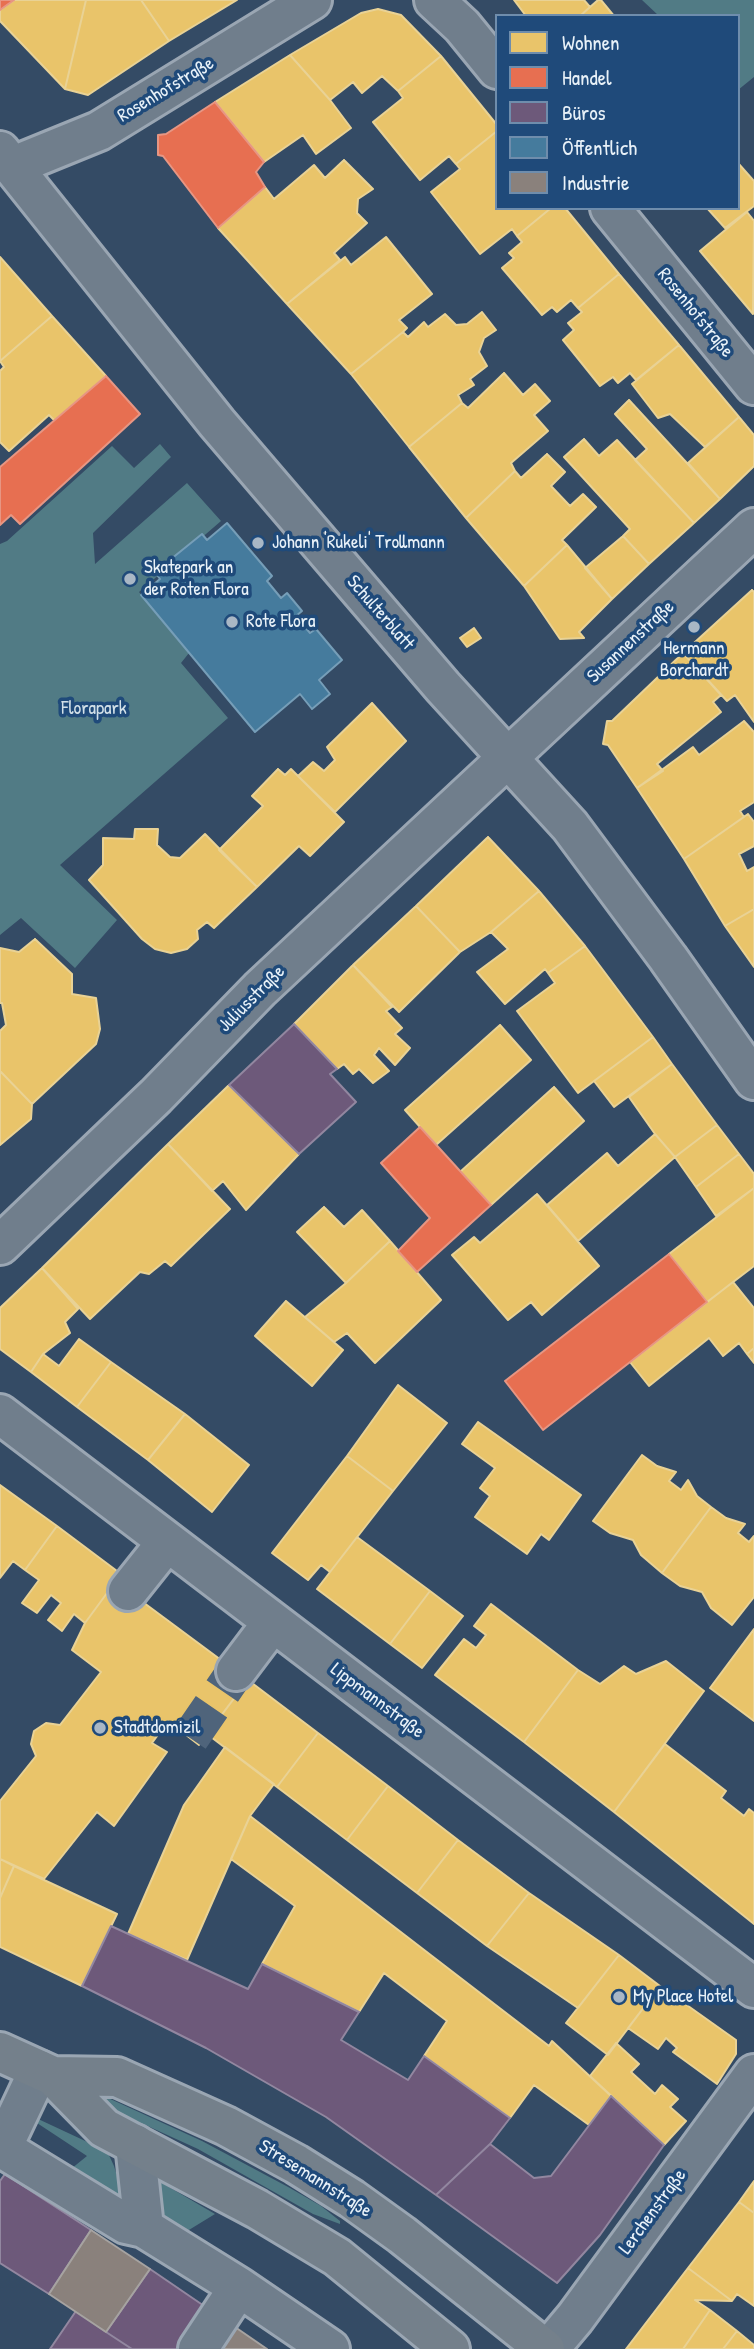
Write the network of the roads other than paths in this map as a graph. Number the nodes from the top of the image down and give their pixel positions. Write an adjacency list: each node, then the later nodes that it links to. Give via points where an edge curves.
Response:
1 (312, 0): 4 (street, Rosenhofstraße, via 99,131)
2 (434, 0): 3 (street)
3 (495, 67)
4 (6, 159): 8 (street, Schulterblatt, via 217,423)
5 (612, 210): 6 (street, Rosenhofstraße)
6 (754, 386)
7 (754, 528): 8 (street, Susannenstraße)
8 (507, 757): 9 (street, Schulterblatt, via 570,826); 10 (street, Juliusstraße, via 260,989)
9 (754, 1080)
10 (0, 1245)
11 (0, 1414): 12 (street, Lippmannstraße)
12 (167, 1542): 13 (street); 14 (street, Lippmannstraße)
13 (128, 1591)
14 (273, 1622): 15 (street); 16 (street, Lippmannstraße)
15 (236, 1671)
16 (754, 1988)
17 (0, 2052): 18 (main road, Stresemannstraße)
18 (46, 2073): 20 (main road, Stresemannstraße, via 104,2128); 21 (street); 27 (main road, Stresemannstraße, via 117,2077 226,2126 296,2164 402,2235)
19 (754, 2074): 27 (street, Lerchenstraße, via 583,2307)
20 (135, 2144): 22 (street); 26 (main road, Stresemannstraße, via 257,2208 337,2257)
21 (1, 2148): 22 (street, via 126,2224)
22 (144, 2228): 23 (street)
23 (239, 2287): 24 (street); 25 (street)
24 (198, 2349)
25 (330, 2349)
26 (450, 2349)
27 (547, 2349)

